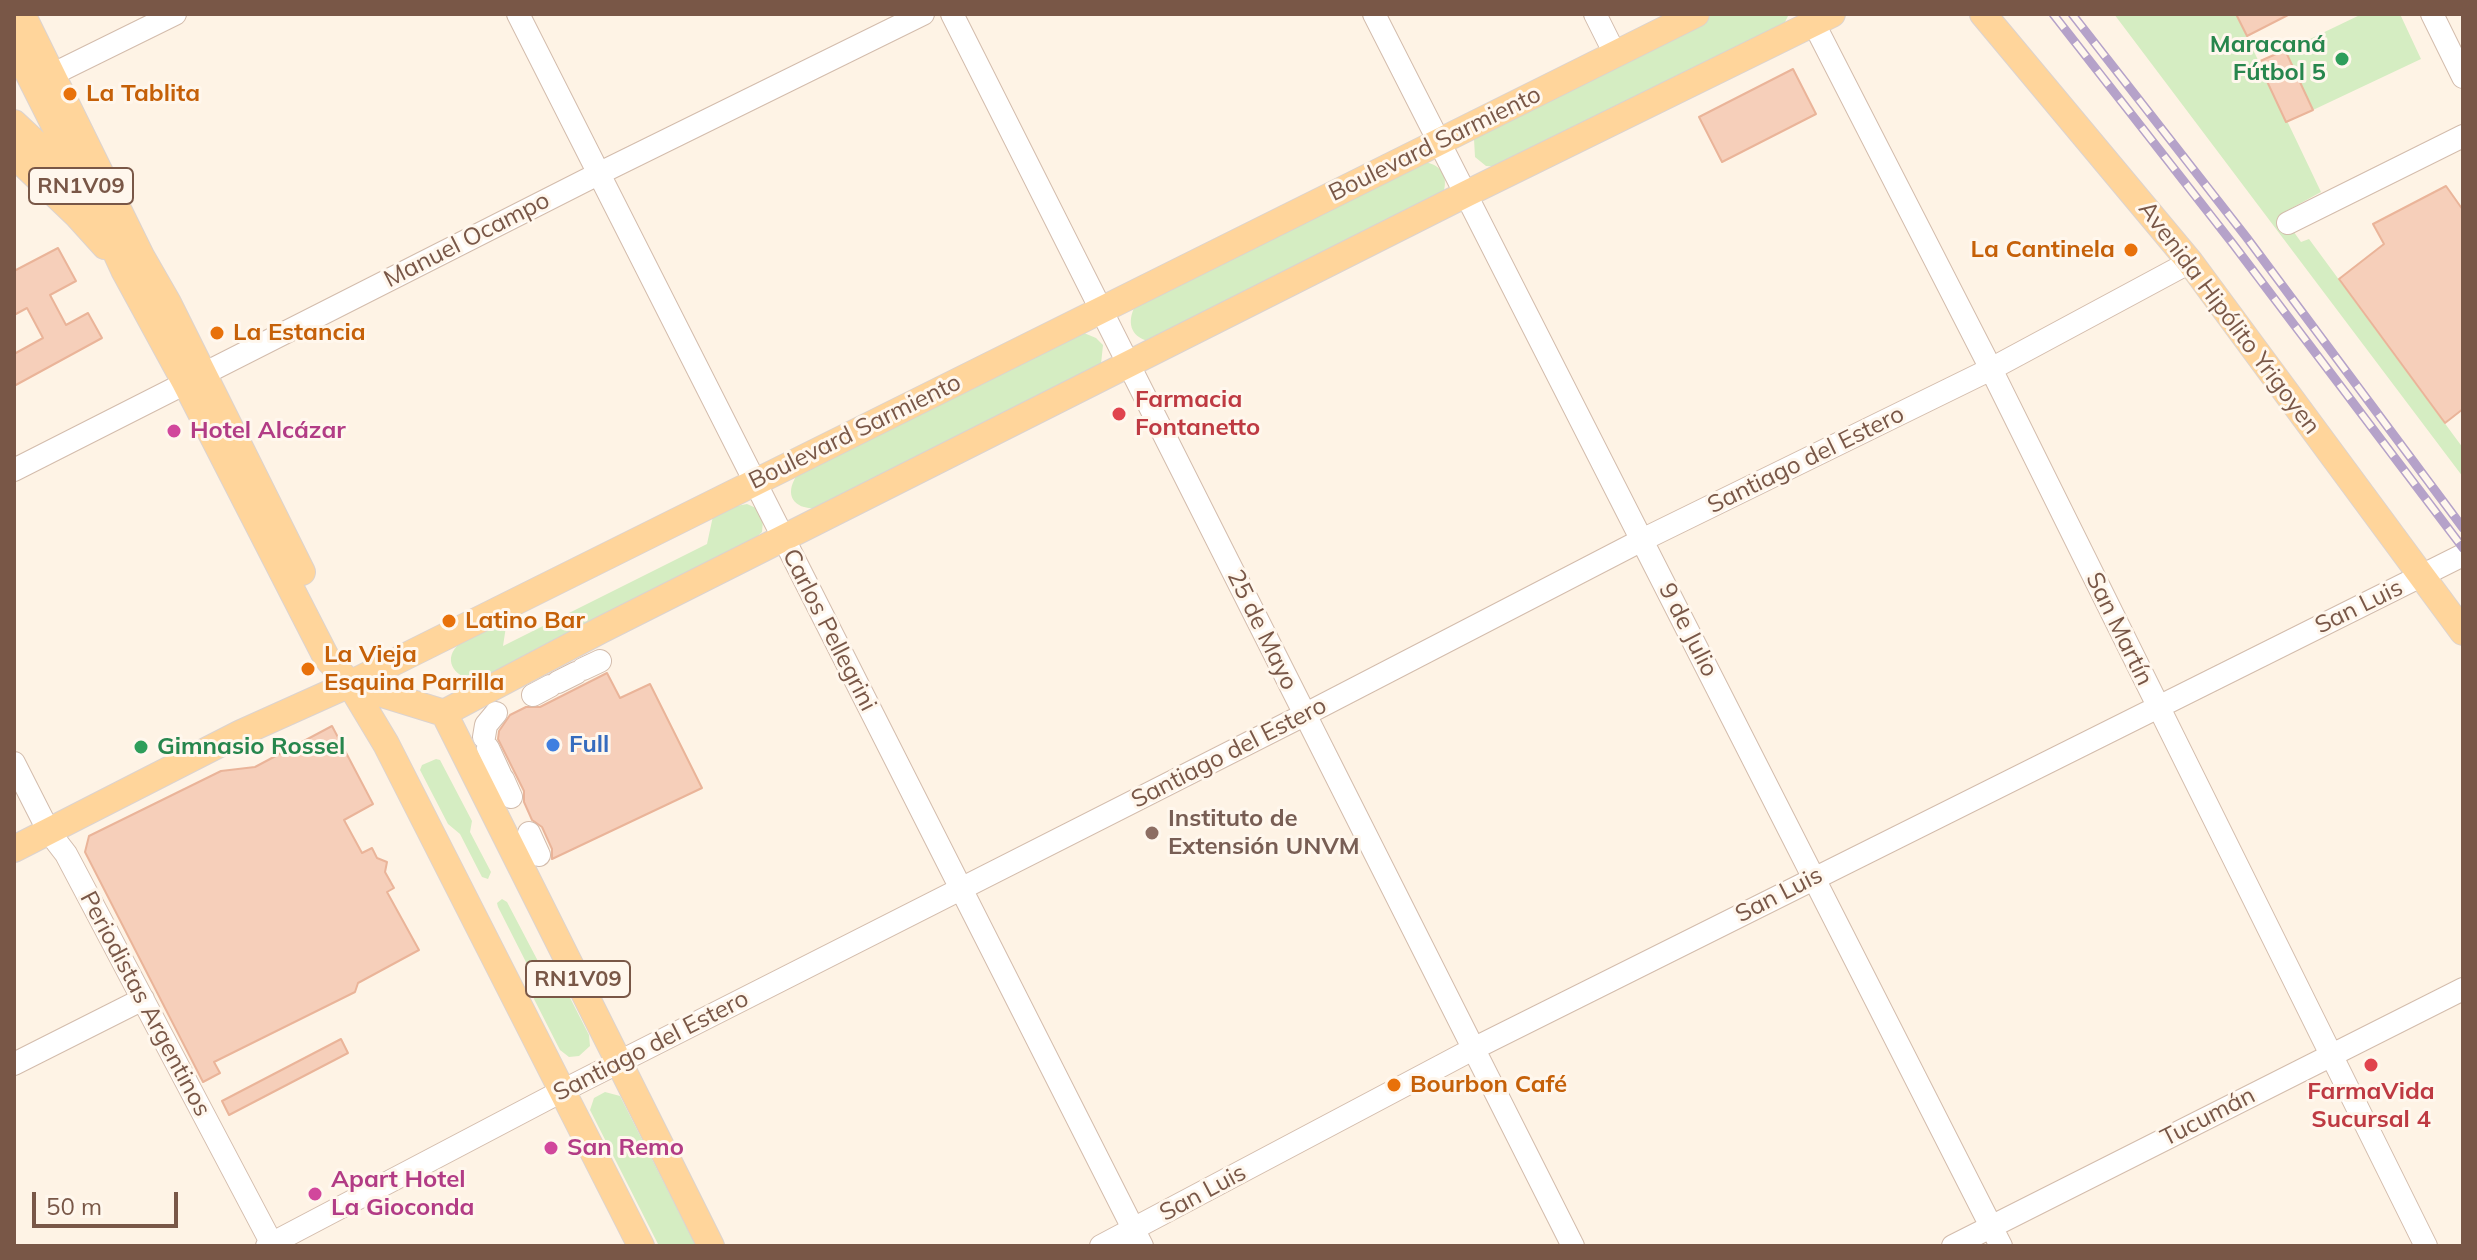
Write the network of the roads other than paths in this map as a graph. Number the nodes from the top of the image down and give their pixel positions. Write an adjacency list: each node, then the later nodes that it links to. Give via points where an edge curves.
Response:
1 (22, 14): 15 (main road)
2 (175, 14): 15 (street)
3 (518, 14): 20 (street, Carlos Pellegrini)
4 (923, 14): 20 (street, Manuel Ocampo)
5 (952, 14): 26 (street, 25 de Mayo)
6 (1374, 14): 18 (street, 9 de Julio)
7 (1595, 14): 13 (street)
8 (1696, 14): 13 (main road, Boulevard Sarmiento)
9 (1983, 14): 24 (main road, Avenida Hipólito Yrigoyen)
10 (2432, 14): 14 (street)
11 (1818, 17): 21 (main road); 28 (street, San Martín)
12 (14, 45): 15 (main road)
13 (1615, 54): 18 (main road, Boulevard Sarmiento)
14 (2463, 77)
15 (43, 78): 22 (main road); 25 (main road)
16 (14, 123): 22 (main road, RN1V09)
17 (2463, 136): 23 (street)
18 (1439, 142): 21 (street, 9 de Julio); 26 (main road, Boulevard Sarmiento)
19 (14, 155): 25 (main road, RN1V09)
20 (598, 174): 29 (street, Manuel Ocampo); 31 (street, Carlos Pellegrini)
21 (1466, 194): 27 (main road); 33 (street, 9 de Julio)
22 (90, 196): 25 (main road, RN1V09)
23 (2288, 223)
24 (2190, 262): 28 (street, Santiago del Estero); 35 (main road, Avenida Hipólito Yrigoyen)
25 (132, 263): 29 (main road, RN1V09)
26 (1103, 309): 27 (street, 25 de Mayo); 31 (main road, Boulevard Sarmiento)
27 (1130, 365): 32 (main road); 41 (street, 25 de Mayo)
28 (1991, 369): 33 (street, Santiago del Estero); 38 (street, San Martín)
29 (194, 378): 30 (street, Manuel Ocampo); 37 (main road, RN1V09, via 340,649)
30 (14, 470)
31 (754, 483): 32 (street, Carlos Pellegrini); 37 (main road, Boulevard Sarmiento)
32 (782, 539): 39 (main road); 49 (street, Carlos Pellegrini)
33 (1642, 540): 41 (street, Santiago del Estero); 48 (street, 9 de Julio)
34 (2463, 555): 35 (street, San Luis)
35 (2422, 575): 36 (main road, Avenida Hipólito Yrigoyen); 38 (street, San Luis)
36 (2463, 632)
37 (350, 684): 39 (main road); 44 (main road, Boulevard Sarmiento, via 241,733); 56 (main road, RN1V09, via 386,744)
38 (2157, 707): 48 (street, San Luis); 53 (street, San Martín)
39 (444, 713): 54 (main road, RN1V09)
40 (496, 713): 43 (street, via 486,725 486,742)
41 (1304, 715): 49 (street, Santiago del Estero); 52 (street, 25 de Mayo)
42 (14, 763): 44 (street, Periodistas Argentinos)
43 (505, 783)
44 (49, 832): 46 (main road, Boulevard Sarmiento); 51 (street, Periodistas Argentinos, via 66,854)
45 (529, 833): 47 (street)
46 (14, 849)
47 (539, 855)
48 (1814, 878): 52 (street, San Luis); 57 (street, 9 de Julio)
49 (961, 889): 54 (street, Santiago del Estero); 58 (street, Carlos Pellegrini)
50 (2463, 989): 53 (street, Tucumán)
51 (143, 999): 55 (street); 59 (street, Periodistas Argentinos)
52 (1473, 1049): 58 (street, San Luis); 63 (street, 25 de Mayo)
53 (2332, 1055): 57 (street, Tucumán); 65 (street, San Martín)
54 (619, 1062): 56 (street, Santiago del Estero); 61 (main road, RN1V09)
55 (14, 1064)
56 (562, 1091): 59 (street, Santiago del Estero); 60 (main road, RN1V09)
57 (1996, 1236): 64 (street, Tucumán)
58 (1138, 1238): 62 (street, San Luis)
59 (271, 1245)
60 (641, 1246)
61 (711, 1246)
62 (1101, 1246)
63 (1573, 1246)
64 (1953, 1246)
65 (2426, 1246)

